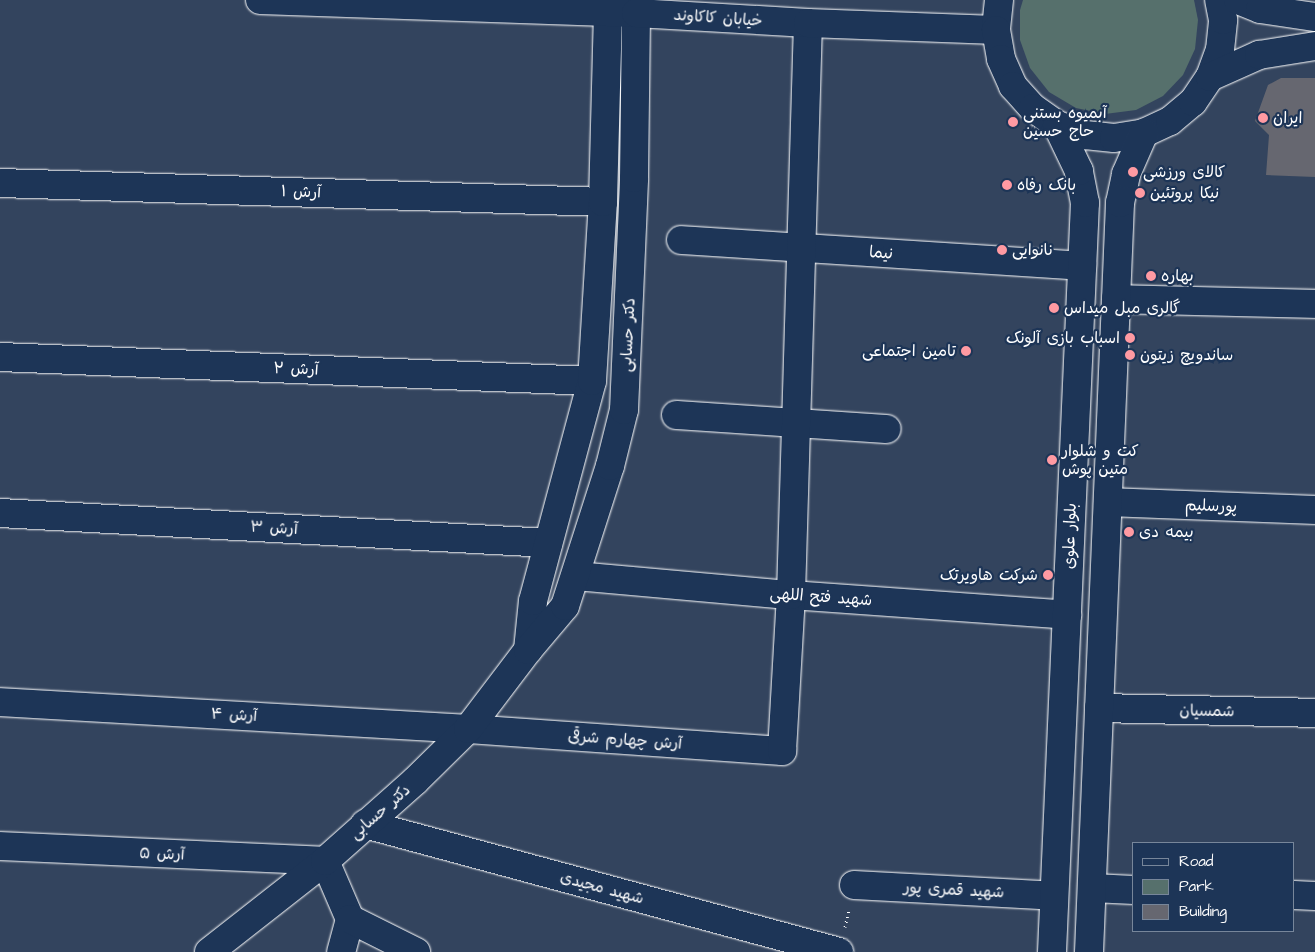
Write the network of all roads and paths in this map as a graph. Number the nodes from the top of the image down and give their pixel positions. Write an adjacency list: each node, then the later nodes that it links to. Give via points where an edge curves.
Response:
1 (260, 0): 6 (street, خیابان کاکاوند)
2 (994, 0): 3 (street)
3 (999, 0): 9 (street)
4 (1220, 0): 11 (street, via 1223,20 1220,50)
5 (1238, 0): 7 (street, via 1260,9)
6 (622, 6): 8 (street, خیابان کاکاوند); 15 (street, دکتر حسابی); 30 (street, دکتر حسابی, via 632,239 624,410)
7 (1315, 17)
8 (808, 23): 9 (street, خیابان کاکاوند); 17 (street)
9 (996, 30): 12 (street, via 1001,59 1014,86 1033,108)
10 (1315, 46): 11 (street, via 1259,55)
11 (1210, 77): 13 (street, via 1193,102 1170,121)
12 (1057, 125): 13 (street, via 1085,135 1114,138); 18 (street, بلوار علوی, via 1079,171 1085,203)
13 (1144, 133): 19 (street, via 1126,174 1120,203)
14 (0, 183): 15 (street, آرش ۱)
15 (602, 202): 22 (street, دکتر حسابی)
16 (681, 240): 17 (street, نیما)
17 (801, 248): 18 (street, نیما); 24 (street)
18 (1082, 266): 32 (street, بلوار علوی)
19 (1116, 300): 20 (street); 26 (street)
20 (1315, 304)
21 (0, 357): 22 (street, آرش ۲)
22 (592, 381): 29 (street, دکتر حسابی)
23 (676, 415): 24 (street)
24 (796, 424): 25 (street); 31 (street)
25 (887, 429)
26 (1108, 502): 27 (street, پورسلیم); 35 (street)
27 (1315, 510)
28 (0, 512): 29 (street, آرش ۳)
29 (548, 543): 33 (street, دکتر حسابی, via 533,601)
30 (576, 576): 31 (street, شهید فتح اللهی); 33 (street, دکتر حسابی, via 565,606)
31 (791, 595): 32 (street, شهید فتح اللهی); 37 (street, آرش چهارم شرقی, via 782,751)
32 (1067, 615): 45 (street, بلوار علوی)
33 (528, 650): 37 (street, دکتر حسابی)
34 (0, 702): 37 (street, آرش ۴)
35 (1099, 708): 36 (street, شمسیان); 42 (street)
36 (1315, 713)
37 (468, 729): 38 (street, دکتر حسابی)
38 (365, 824): 40 (street, دکتر حسابی); 48 (street, شهید مجیدی)
39 (0, 846): 40 (street, آرش ۵)
40 (325, 861): 47 (street); 49 (street, دکتر حسابی)
41 (854, 885): 45 (street, شهید قمری پور); 48 (path)
42 (1092, 888): 43 (street); 53 (street)
43 (1132, 890)
44 (1295, 895): 46 (street)
45 (1054, 896): 52 (street, بلوار علوی)
46 (1315, 896)
47 (350, 919): 50 (street); 51 (street)
48 (841, 942)
49 (209, 952)
50 (341, 952)
51 (416, 952)
52 (1052, 952)
53 (1089, 952)

